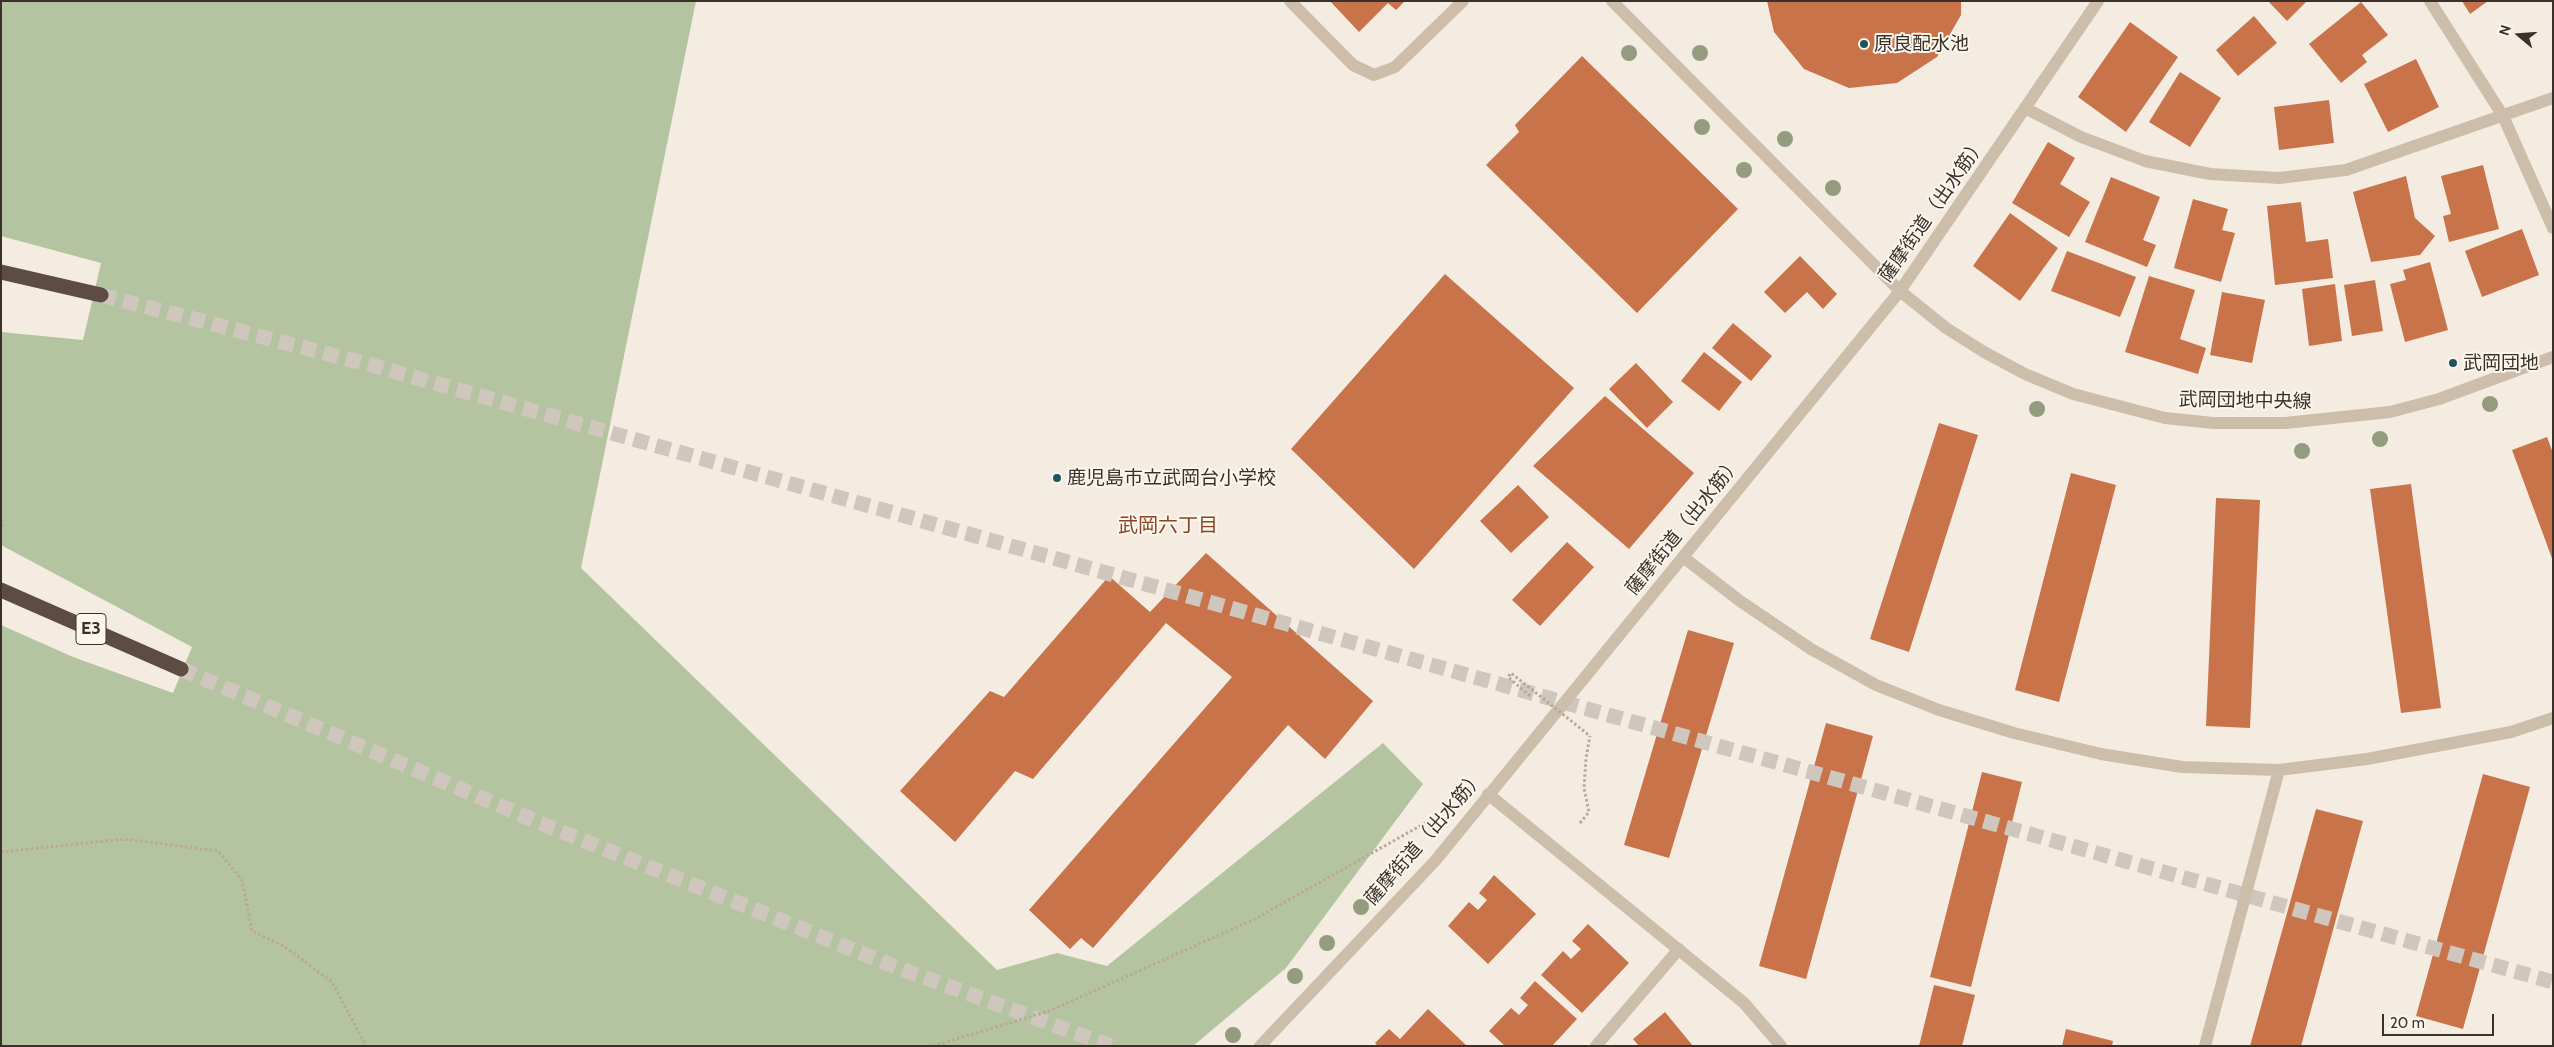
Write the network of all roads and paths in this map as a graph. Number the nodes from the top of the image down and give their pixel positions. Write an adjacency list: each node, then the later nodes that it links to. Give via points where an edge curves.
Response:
1 (1290, 1): 2 (street, via 1354,66 1374,75 1395,67)
2 (1463, 1)
3 (1612, 1): 11 (street, 武岡団地中央線)
4 (2098, 1): 7 (street, 薩摩街道（出水筋）)
5 (2430, 1): 8 (street)
6 (2553, 98): 8 (street)
7 (2025, 108): 8 (street, via 2081,137 2145,161 2210,174 2279,178 2346,170); 11 (street, 薩摩街道（出水筋）)
8 (2504, 116): 9 (street)
9 (2553, 228)
10 (1, 272): 12 (highway)
11 (1900, 291): 13 (street, 武岡団地中央線, via 1946,328 1984,352 2073,394 2165,418 2213,423 2285,423 2390,412 2439,399); 16 (street, 薩摩街道（出水筋）)
12 (101, 295)
13 (2553, 357)
14 (1, 520): 15 (path)
15 (1, 529)
16 (1683, 557): 21 (street, via 1811,649 1876,685 1939,710 2014,733 2101,754 2182,767); 22 (street, 薩摩街道（出水筋）)
17 (1, 590): 18 (highway, E3)
18 (181, 669)
19 (1530, 696): 24 (path, bridge, via 1508,677 1511,673 1590,736 1584,788 1589,812)
20 (2553, 718): 21 (street, via 2511,732 2367,760)
21 (2279, 770): 32 (street)
22 (1488, 794): 26 (street); 29 (street, 薩摩街道（出水筋）, via 1435,861)
23 (1428, 822): 28 (path, via 1235,928 1049,1012)
24 (1580, 823)
25 (1, 852): 27 (path, via 124,839 218,851 242,880 252,932 284,946 332,982)
26 (1679, 949): 30 (street); 31 (street, via 1744,1002)
27 (366, 1046)
28 (933, 1046)
29 (1260, 1046)
30 (1596, 1046)
31 (1781, 1046)
32 (2205, 1046)

